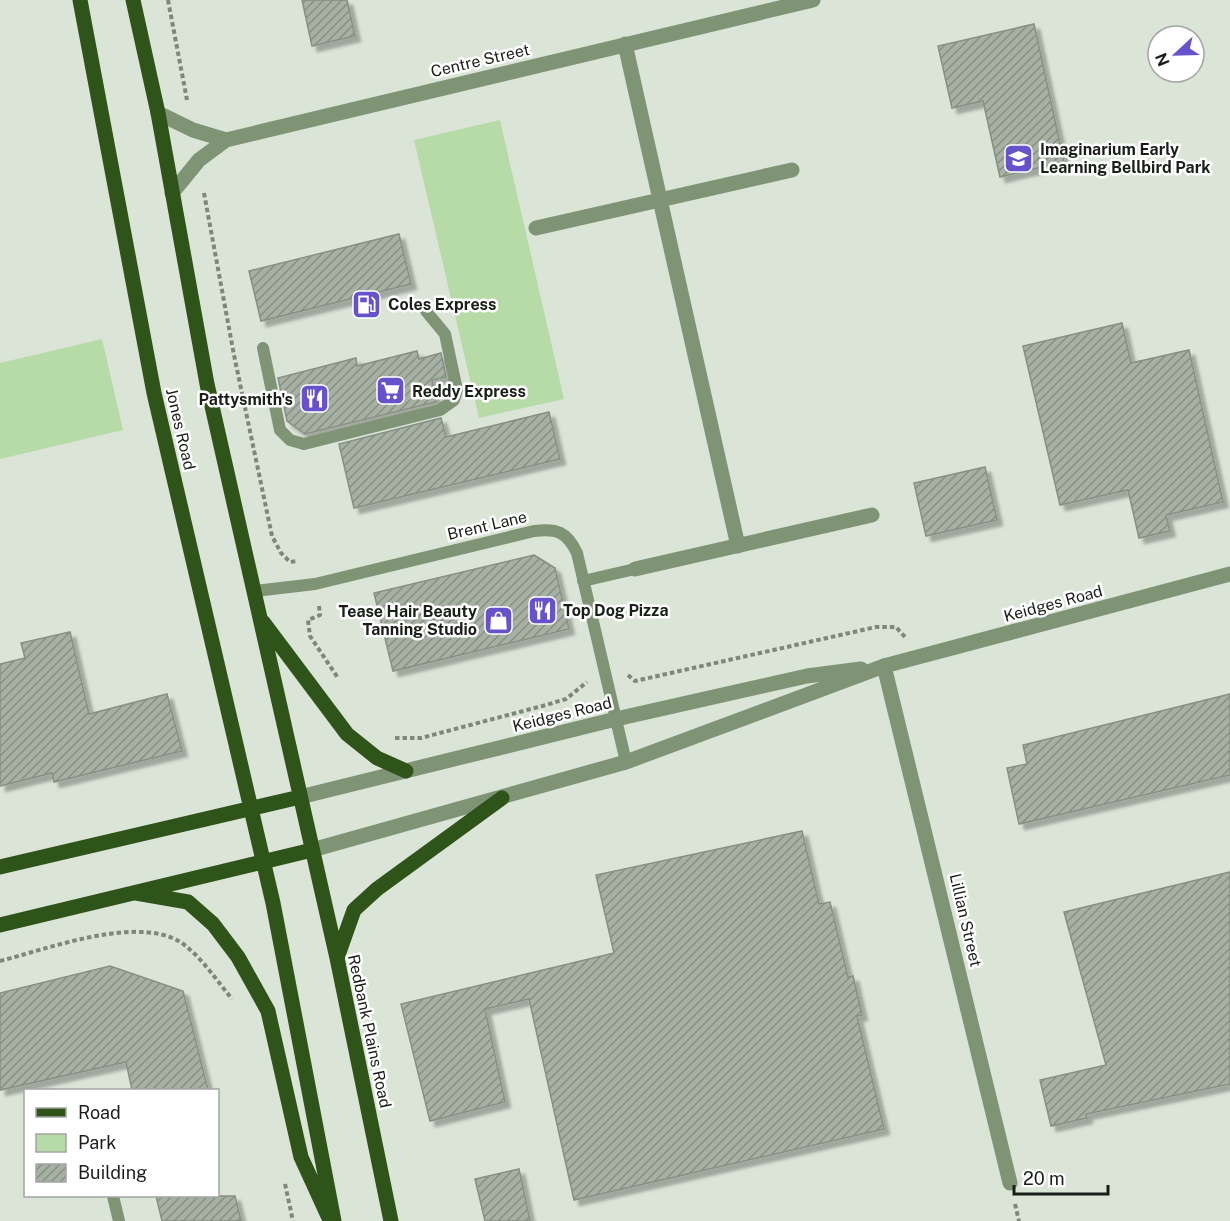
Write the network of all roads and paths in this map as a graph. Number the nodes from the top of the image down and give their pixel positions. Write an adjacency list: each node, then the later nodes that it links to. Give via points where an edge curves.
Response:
1 (81, 0): 34 (main road, Jones Road, via 154,393)
2 (133, 0): 6 (main road)
3 (168, 0): 7 (path)
4 (813, 0): 5 (street, Centre Street)
5 (624, 44): 8 (street, Centre Street); 12 (street)
6 (158, 113): 7 (street); 11 (main road)
7 (193, 130): 8 (street)
8 (226, 140): 9 (street)
9 (199, 160): 11 (street); 21 (path, via 211,243 272,536 290,562 309,561)
10 (792, 170): 12 (street)
11 (172, 193): 22 (main road, via 207,384)
12 (660, 200): 13 (street); 17 (street)
13 (536, 228)
14 (426, 311): 15 (lane, via 445,334 457,390 454,400 440,410 304,444 290,440 280,430)
15 (262, 348)
16 (872, 515): 17 (street)
17 (738, 546): 18 (street)
18 (635, 569): 20 (lane)
19 (1230, 574): 24 (street, Keidges Road)
20 (583, 581): 21 (lane, Brent Lane, via 571,540 552,529); 26 (lane, Brent Lane)
21 (315, 584): 22 (lane, Brent Lane); 27 (path, via 320,615 308,620 310,636)
22 (255, 591): 23 (main road)
23 (260, 617): 31 (main road, via 347,734 377,758); 32 (main road)
24 (918, 658): 25 (street, Keidges Road); 26 (path, via 896,627 876,627 635,681 627,674)
25 (884, 666): 28 (street, Keidges Road, via 807,676); 30 (street, Keidges Road); 44 (street, Lillian Street)
26 (606, 676): 28 (lane, Brent Lane); 29 (path, via 587,682 566,699 535,708 421,738)
27 (341, 683)
28 (616, 719): 30 (lane, Brent Lane); 31 (street, Keidges Road)
29 (390, 736)
30 (626, 762): 33 (street, Keidges Road)
31 (406, 771): 32 (street, Keidges Road)
32 (300, 797): 34 (main road, Keidges Road); 35 (main road, Redbank Plains Road)
33 (502, 798): 35 (street, Keidges Road); 40 (main road, via 354,910)
34 (251, 810): 36 (main road, Jones Road); 37 (main road)
35 (312, 850): 36 (main road); 40 (main road, Redbank Plains Road)
36 (264, 862): 38 (main road); 48 (main road, via 323,1152)
37 (0, 867)
38 (136, 893): 39 (main road); 48 (main road, via 188,902 213,924 238,957 268,1011 301,1156)
39 (0, 925)
40 (337, 958): 49 (main road, Redbank Plains Road)
41 (0, 961): 42 (path, via 119,931 146,931 186,945)
42 (235, 1003)
43 (283, 1175): 47 (path)
44 (1010, 1183)
45 (113, 1197): 46 (lane)
46 (119, 1221)
47 (293, 1221)
48 (332, 1221)
49 (391, 1221)

